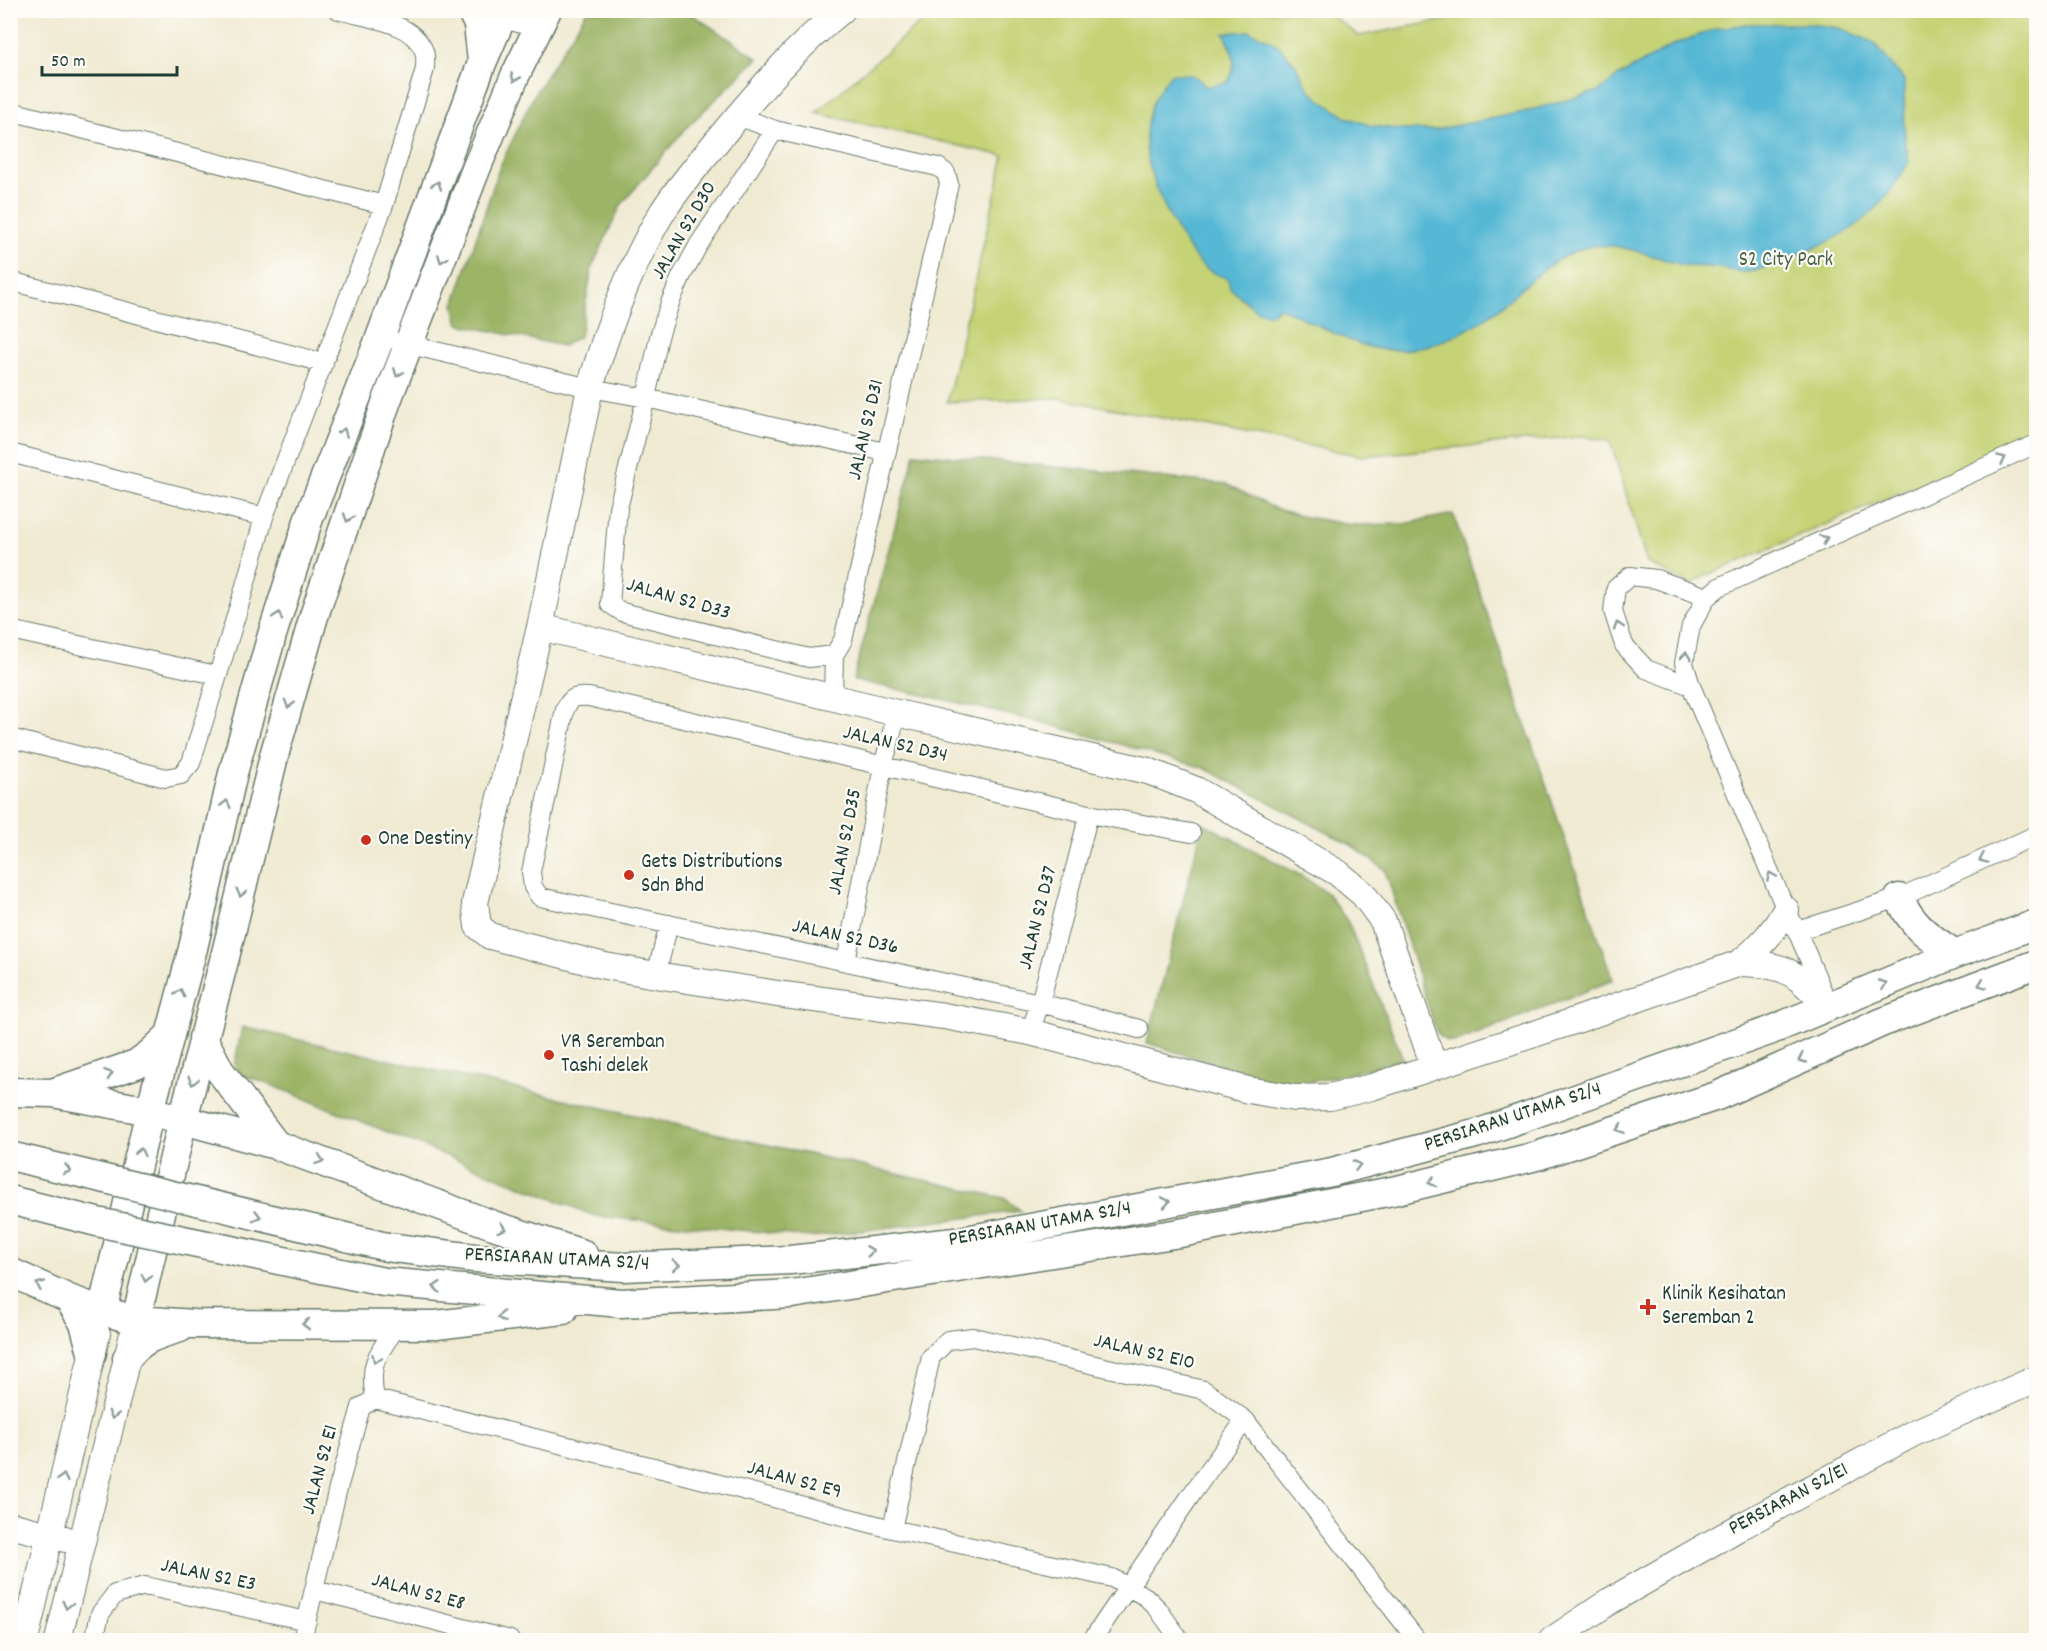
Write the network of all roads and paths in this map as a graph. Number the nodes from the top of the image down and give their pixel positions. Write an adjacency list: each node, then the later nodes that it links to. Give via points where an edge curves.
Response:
1 (338, 10): 10 (street, via 398,26 416,37 425,52 425,69)
2 (471, 10): 6 (main road, via 478,24)
3 (842, 10): 8 (street, via 788,59)
4 (499, 12): 5 (street); 6 (main road)
5 (543, 18): 13 (main road, one-way to 13, via 476,169)
6 (482, 63): 12 (main road, one-way to 6)
7 (10, 111): 10 (street)
8 (738, 116): 9 (street); 15 (street, via 664,210 637,260)
9 (775, 130): 16 (street, JALAN S2 D30, via 681,277 659,337); 18 (street, JALAN S2 D31, via 938,167 946,173 949,184)
10 (384, 204): 14 (street)
11 (10, 281): 14 (street)
12 (380, 338): 13 (street); 49 (main road, one-way to 12, via 233,773 272,634 309,518)
13 (409, 344): 15 (street); 50 (main road, one-way to 50, via 314,616 275,752)
14 (324, 363): 20 (street)
15 (590, 388): 16 (street); 22 (street)
16 (646, 398): 18 (street); 24 (street, JALAN S2 D33, via 618,508 610,604 622,612 809,658)
17 (2037, 444): 21 (street, one-way to 17, via 1719,587)
18 (885, 452): 24 (street, JALAN S2 D31, via 843,640)
19 (10, 453): 20 (street)
20 (264, 517): 25 (street)
21 (1707, 597): 26 (street, one-way to 21, via 1684,663 1691,626); 26 (street, one-way to 21, via 1646,669 1624,645 1613,611 1616,588 1630,576 1656,579)
22 (540, 627): 27 (street); 43 (street, via 475,903 478,926 490,936)
23 (10, 630): 25 (street)
24 (834, 655): 27 (street, JALAN S2 D31)
25 (216, 675): 29 (street, via 190,763 181,775 166,778)
26 (1691, 686): 36 (street, one-way to 26)
27 (833, 696): 28 (street)
28 (897, 713): 30 (street, JALAN S2 D35); 51 (street, via 1148,771 1196,790 1338,873 1362,894 1383,921)
29 (10, 738)
30 (884, 766): 31 (street, JALAN S2 D34); 34 (street, JALAN S2 D34, via 576,696 565,710 531,872 533,887); 40 (street, JALAN S2 D35)
31 (1089, 814): 32 (street, JALAN S2 D34); 44 (street, JALAN S2 D37)
32 (1191, 833)
33 (2037, 835): 35 (street, one-way to 35)
34 (540, 897): 37 (street, JALAN S2 D36)
35 (1899, 898): 36 (street); 39 (main road, via 1919,929)
36 (1791, 921): 41 (street, via 1777,925 1759,948); 45 (street)
37 (669, 924): 40 (street, JALAN S2 D36); 43 (street)
38 (2037, 924): 39 (main road, PERSIARAN UTAMA S2/4)
39 (1955, 954): 45 (main road, PERSIARAN UTAMA S2/4, one-way to 39)
40 (846, 962): 44 (street, JALAN S2 D36)
41 (1740, 963): 45 (street, via 1790,971); 51 (street)
42 (2037, 964): 46 (main road, PERSIARAN UTAMA S2/4, one-way to 46)
43 (656, 975): 48 (street)
44 (1040, 1003): 47 (street, JALAN S2 D36); 48 (street, JALAN S2 D37)
45 (1829, 1006): 46 (main road, via 1844,1016); 59 (main road, PERSIARAN UTAMA S2/4, one-way to 45, via 790,1260 955,1242 1332,1172 1479,1133 1769,1031)
46 (1883, 1022): 62 (main road, PERSIARAN UTAMA S2/4, one-way to 62, via 1717,1096 1538,1156 1398,1190 1180,1233 792,1294)
47 (1138, 1029)
48 (1030, 1032): 51 (street, via 1248,1090 1295,1098 1330,1097)
49 (169, 1036): 53 (main road, one-way to 49, via 135,1064); 54 (main road)
50 (203, 1038): 55 (main road, one-way to 55); 56 (main road, via 220,1071)
51 (1434, 1066)
52 (10, 1092): 53 (main road)
53 (53, 1093): 54 (main road)
54 (150, 1111): 55 (main road); 63 (main road, one-way to 54)
55 (183, 1119): 56 (main road); 64 (main road, one-way to 64)
56 (276, 1145): 59 (main road, one-way to 59, via 493,1225)
57 (10, 1156): 59 (main road, PERSIARAN UTAMA S2/4, one-way to 59, bridge, via 387,1247)
58 (10, 1200): 62 (main road, PERSIARAN UTAMA S2/4, one-way to 58, bridge, via 384,1282)
59 (624, 1267)
60 (10, 1272): 61 (main road, one-way to 60)
61 (69, 1299): 63 (main road); 67 (main road, via 84,1323)
62 (621, 1303): 66 (main road, one-way to 66, via 436,1325)
63 (102, 1311): 64 (main road); 67 (street)
64 (136, 1320): 65 (main road); 68 (street)
65 (194, 1324): 66 (main road, one-way to 65); 68 (main road, via 146,1340)
66 (398, 1325): 70 (street, one-way to 70, via 372,1368)
67 (92, 1353): 74 (street, one-way to 67)
68 (127, 1358): 75 (street, one-way to 75)
69 (2037, 1379): 87 (street, PERSIARAN S2/E1, via 1912,1434 1737,1528 1610,1601)
70 (375, 1399): 73 (street, JALAN S2 E9); 77 (street, JALAN S2 E1, via 361,1407)
71 (1245, 1420): 73 (street, JALAN S2 E10, via 1204,1390 974,1337 948,1340 931,1358); 76 (street); 86 (street, JALAN S2 E10)
72 (10, 1525): 74 (street)
73 (892, 1529): 76 (street, JALAN S2 E9, via 1112,1578)
74 (50, 1535): 75 (street); 79 (street)
75 (82, 1543): 80 (street, one-way to 80)
76 (1128, 1586): 84 (street); 85 (street, JALAN S2 E9, via 1158,1609)
77 (315, 1590): 78 (street, JALAN S2 E1); 83 (street, JALAN S2 E8)
78 (307, 1621): 81 (street, JALAN S2 E3, via 145,1586 115,1594 100,1614); 82 (street, JALAN S2 E1)
79 (25, 1641)
80 (58, 1641)
81 (94, 1641)
82 (302, 1641)
83 (510, 1641)
84 (1092, 1641)
85 (1180, 1641)
86 (1417, 1641)
87 (1551, 1641)

